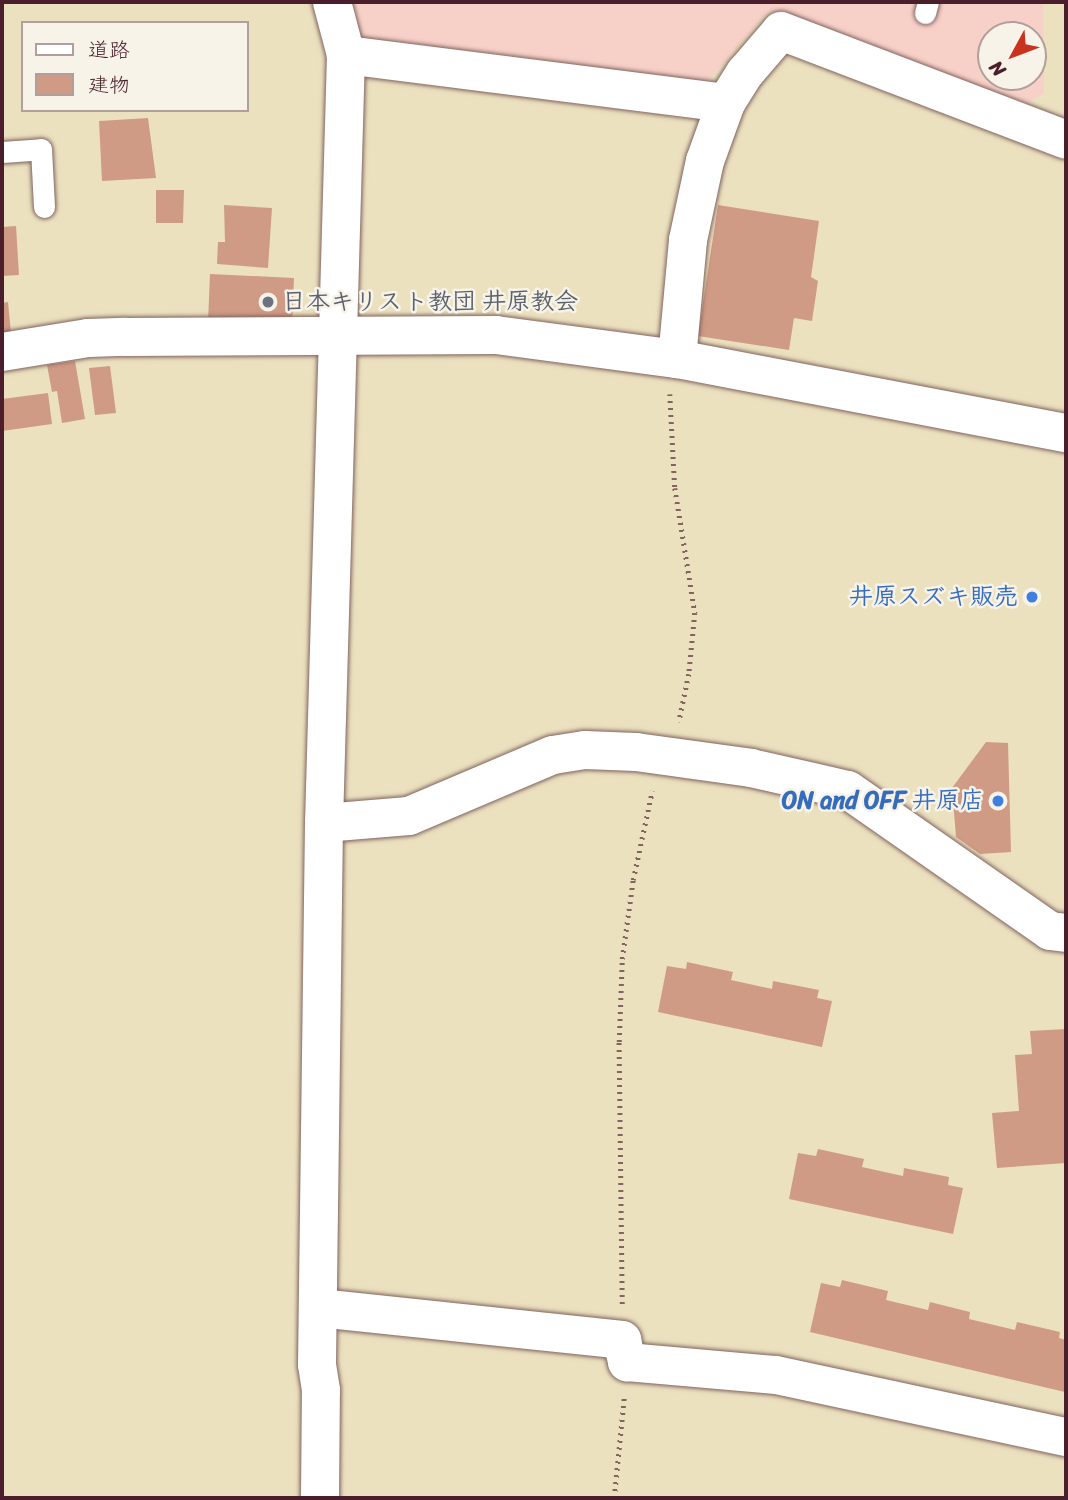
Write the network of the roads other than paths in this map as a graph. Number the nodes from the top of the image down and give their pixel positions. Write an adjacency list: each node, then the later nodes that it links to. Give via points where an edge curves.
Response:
1 (332, 2): 2 (street)
2 (346, 55): 3 (street); 7 (street)
3 (726, 103): 4 (street, via 745,72 781,31); 9 (street, via 705,161 688,240)
4 (1066, 140)
5 (2, 152): 6 (lane, via 41,149)
6 (44, 207)
7 (336, 338): 8 (street, via 88,338); 9 (street, via 496,335); 11 (street)
8 (2, 352)
9 (673, 358): 10 (street)
10 (1066, 433)
11 (324, 823): 12 (street, via 409,816 553,755 585,750 636,752 751,768 848,790 1050,931); 13 (street)
12 (1066, 933)
13 (319, 1308): 14 (street, via 776,1375); 15 (street)
14 (1066, 1437)
15 (320, 1498)

